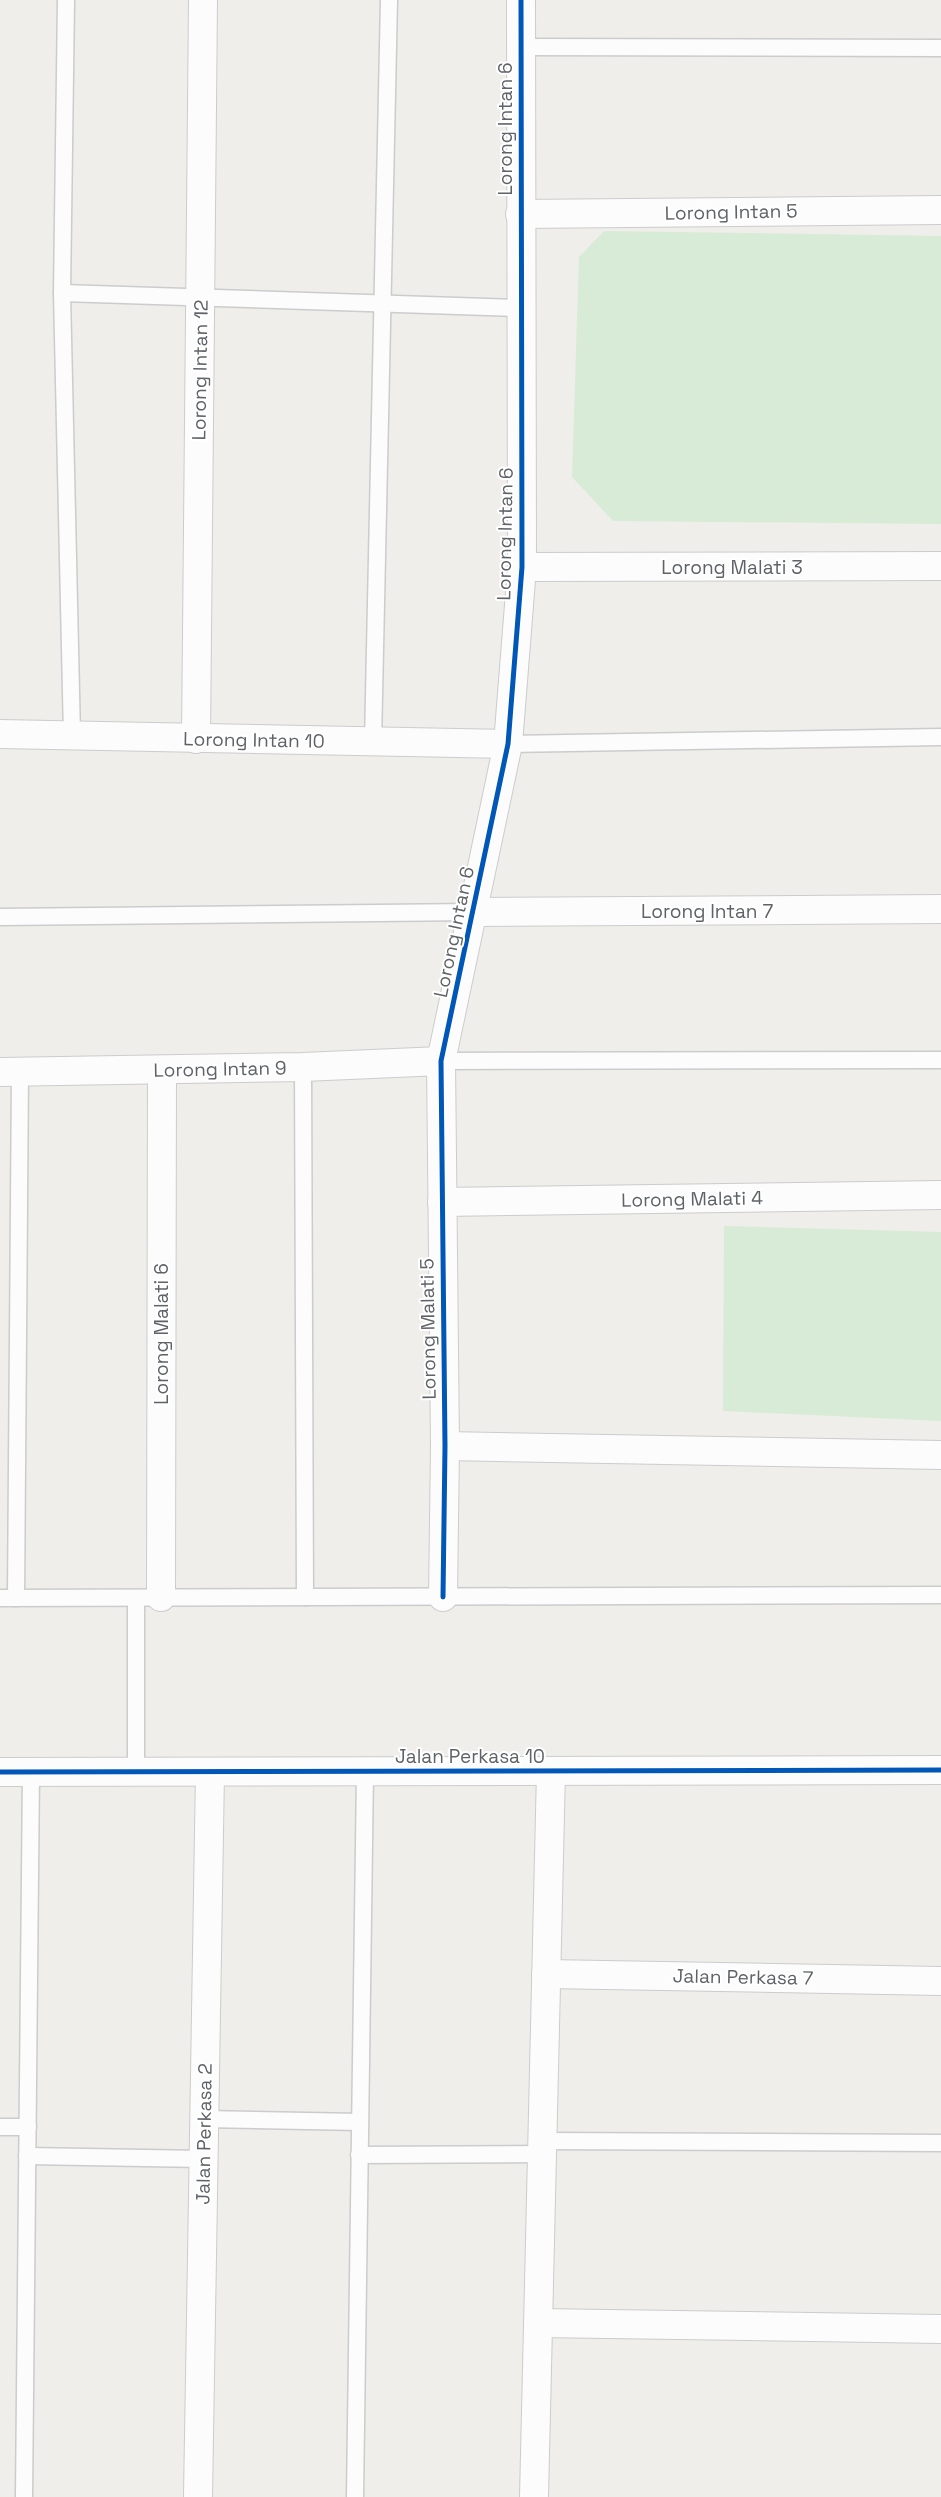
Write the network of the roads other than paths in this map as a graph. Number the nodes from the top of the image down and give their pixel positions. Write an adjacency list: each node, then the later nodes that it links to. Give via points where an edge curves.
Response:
1 (66, 0): 9 (lane)
2 (203, 0): 10 (street, Lorong Intan 12)
3 (389, 0): 11 (lane)
4 (521, 0): 5 (street, Lorong Intan 6)
5 (520, 47): 6 (lane); 8 (street, Lorong Intan 6)
6 (941, 48)
7 (941, 210): 8 (street, Lorong Intan 5)
8 (520, 214): 12 (street, Lorong Intan 6)
9 (62, 293): 10 (lane); 16 (lane)
10 (200, 297): 11 (lane); 18 (street, Lorong Intan 12)
11 (382, 303): 12 (lane); 19 (lane)
12 (521, 308): 14 (street, Lorong Intan 6)
13 (941, 566): 14 (street, Lorong Malati 3)
14 (522, 567): 20 (street, Lorong Intan 6)
15 (0, 734): 16 (street, Lorong Intan 10)
16 (72, 736): 18 (street, Lorong Intan 10)
17 (941, 737): 20 (lane)
18 (196, 739): 19 (street, Lorong Intan 10)
19 (373, 742): 20 (street, Lorong Intan 10)
20 (508, 744): 22 (street, Lorong Intan 6)
21 (941, 909): 22 (street, Lorong Intan 7)
22 (474, 912): 23 (lane); 25 (street, Lorong Intan 6)
23 (0, 917)
24 (941, 1060): 25 (lane)
25 (441, 1061): 26 (street, Lorong Intan 9); 30 (street, Lorong Malati 5)
26 (303, 1067): 27 (street, Lorong Intan 9); 34 (lane)
27 (162, 1070): 28 (street, Lorong Intan 9); 37 (street, Lorong Malati 6)
28 (10, 1072): 36 (lane)
29 (941, 1195): 30 (street, Lorong Malati 4)
30 (442, 1202): 31 (street, Lorong Malati 5)
31 (445, 1446): 32 (street); 35 (street, Lorong Malati 5)
32 (941, 1455)
33 (941, 1595): 35 (lane)
34 (305, 1597): 35 (lane); 37 (lane)
35 (443, 1597)
36 (8, 1598): 37 (lane)
37 (149, 1598): 39 (lane)
38 (941, 1770): 40 (street, Jalan Perkasa 10)
39 (136, 1771): 42 (street, Jalan Perkasa 10); 43 (street, Jalan Perkasa 10)
40 (551, 1771): 44 (street, Jalan Perkasa 10); 45 (street)
41 (0, 1772): 42 (street, Jalan Perkasa 10)
42 (31, 1772): 50 (lane)
43 (210, 1772): 44 (street, Jalan Perkasa 10); 47 (street, Jalan Perkasa 2)
44 (365, 1772): 48 (lane)
45 (546, 1974): 46 (street, Jalan Perkasa 7); 52 (street)
46 (941, 1980)
47 (204, 2119): 48 (lane); 55 (street, Jalan Perkasa 2)
48 (360, 2122): 53 (lane)
49 (0, 2127): 50 (lane)
50 (28, 2127): 54 (lane)
51 (941, 2143): 52 (lane)
52 (542, 2148): 53 (lane); 56 (street)
53 (359, 2155): 60 (lane)
54 (28, 2156): 55 (lane); 58 (lane)
55 (203, 2159): 59 (street, Jalan Perkasa 2)
56 (538, 2323): 57 (street); 61 (street)
57 (941, 2328)
58 (24, 2497)
59 (198, 2497)
60 (355, 2497)
61 (534, 2497)

